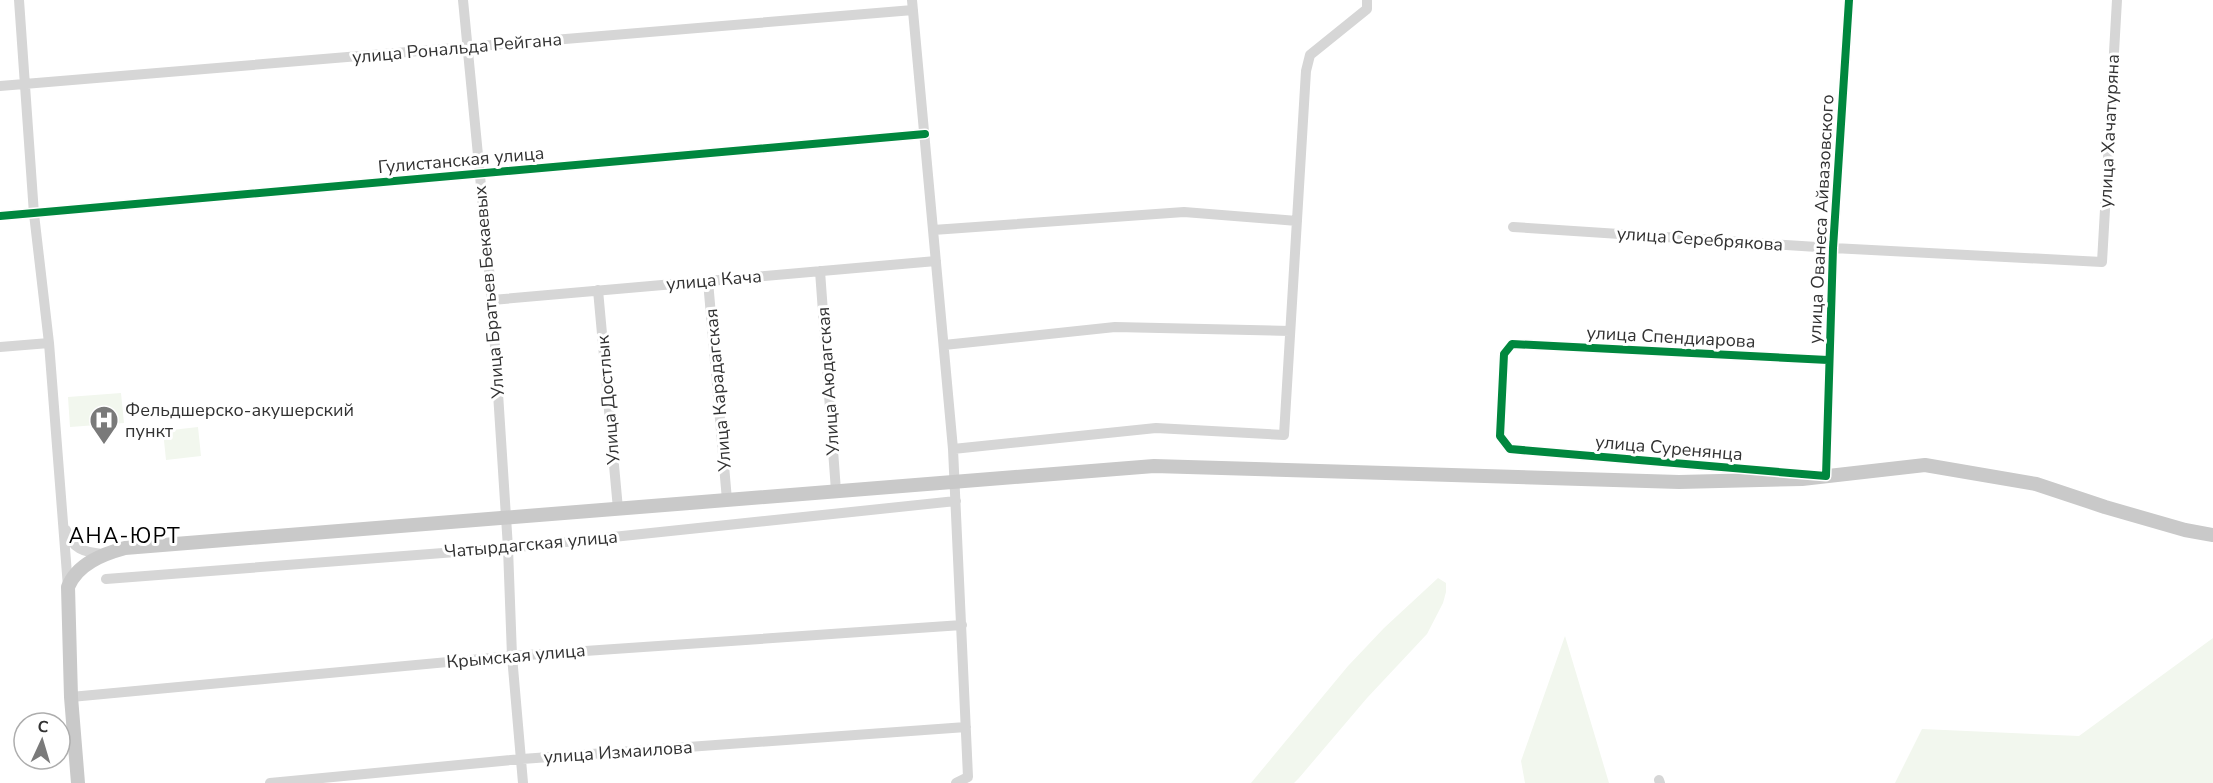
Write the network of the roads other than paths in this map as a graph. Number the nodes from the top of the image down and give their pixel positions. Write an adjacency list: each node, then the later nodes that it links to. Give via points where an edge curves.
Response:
1 (19, 0): 8 (street)
2 (463, 0): 7 (street, Улица Братьев Бекаевых)
3 (1367, 0): 14 (street, via 1367,9 1310,55)
4 (1849, 0): 17 (street, улица Ованеса Айвазовского)
5 (2117, 0): 19 (street, улица Хачатуряна)
6 (913, 5): 7 (street, улица Рональда Рейгана); 10 (street)
7 (467, 47): 8 (street, улица Рональда Рейгана); 11 (street, Улица Братьев Бекаевых)
8 (25, 84): 9 (street, улица Рональда Рейгана); 12 (street)
9 (0, 86)
10 (925, 134): 11 (street, Гулистанская улица); 16 (street)
11 (479, 173): 12 (street, Гулистанская улица); 23 (street, Улица Братьев Бекаевых)
12 (34, 214): 13 (street, Гулистанская улица); 25 (street)
13 (0, 216)
14 (1297, 221): 16 (street, via 1184,212); 24 (street)
15 (1513, 227): 17 (street, улица Серебрякова)
16 (933, 230): 18 (street)
17 (1833, 248): 19 (street, улица Серебрякова); 28 (street, улица Ованеса Айвазовского)
18 (936, 261): 20 (street, улица Кача); 26 (street)
19 (2102, 262)
20 (820, 271): 21 (street, улица Кача); 33 (street, Улица Аюдагская)
21 (708, 281): 22 (street, улица Кача); 34 (street, Улица Карадагская)
22 (598, 290): 23 (street, улица Кача); 36 (street, Улица Достлык)
23 (492, 300): 37 (street, Улица Братьев Бекаевых)
24 (1290, 330): 26 (street, via 1115,327); 29 (street, via 1284,435 1156,429)
25 (49, 343): 27 (street); 38 (street)
26 (944, 345): 29 (street)
27 (0, 347)
28 (1828, 360): 30 (street, улица Спендиарова, via 1512,344 1504,354 1500,436); 31 (street, улица Ованеса Айвазовского)
29 (953, 449): 32 (street)
30 (1510, 449): 31 (street, улица Суренянца)
31 (1826, 476): 32 (main road, via 1679,482 1154,466); 39 (main road, via 1925,465 1970,471 2036,484)
32 (955, 481): 33 (main road); 35 (street)
33 (836, 491): 34 (main road)
34 (727, 500): 36 (main road)
35 (956, 501): 40 (street, Чатырдагская улица); 44 (street)
36 (618, 509): 37 (main road)
37 (506, 518): 40 (street, Улица Братьев Бекаевых); 41 (main road, via 125,548)
38 (63, 522): 41 (street, via 71,541 80,550); 43 (street)
39 (2213, 535)
40 (508, 548): 42 (street, Чатырдагская улица); 45 (street, Улица Братьев Бекаевых)
41 (102, 554): 43 (main road)
42 (106, 579)
43 (70, 581): 46 (main road)
44 (962, 625): 45 (street, Крымская улица); 47 (street)
45 (512, 656): 46 (street, Крымская улица); 48 (street, Улица Братьев Бекаевых)
46 (71, 697): 49 (main road)
47 (966, 727): 48 (street, улица Измаилова); 52 (street, via 969,777)
48 (522, 759): 50 (street, улица Измаилова); 51 (street, Улица Братьев Бекаевых)
49 (78, 783)
50 (270, 783)
51 (523, 783)
52 (956, 783)

